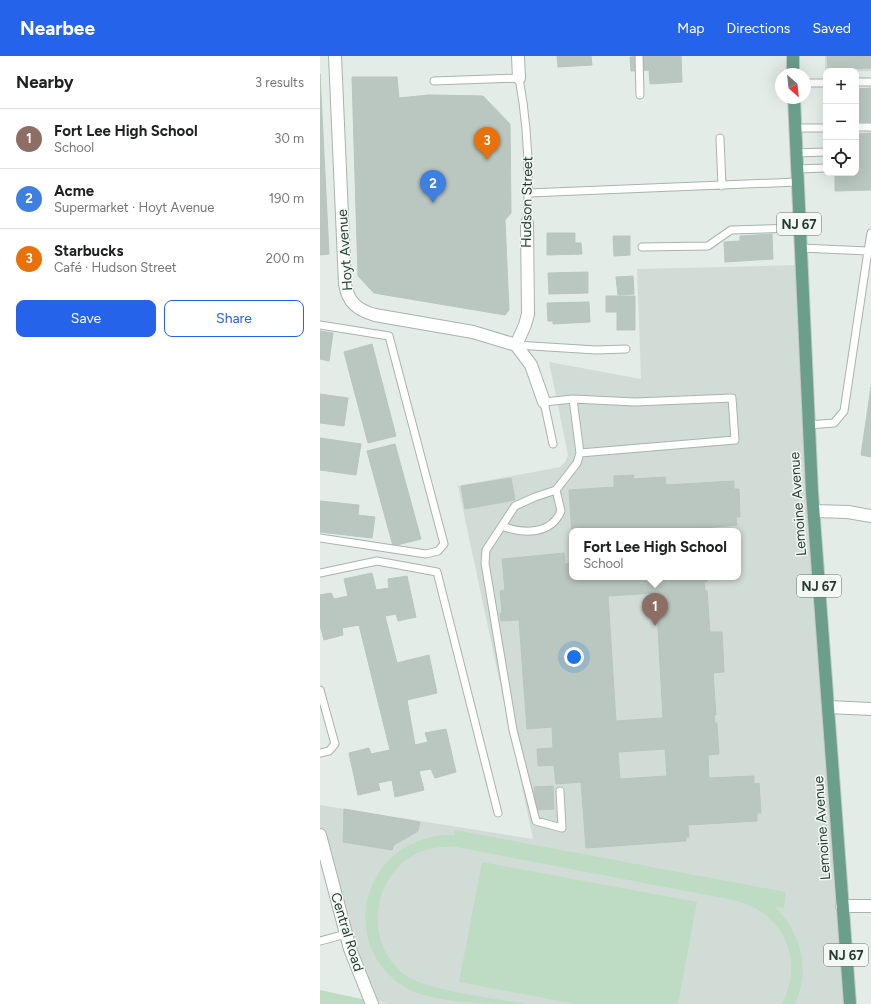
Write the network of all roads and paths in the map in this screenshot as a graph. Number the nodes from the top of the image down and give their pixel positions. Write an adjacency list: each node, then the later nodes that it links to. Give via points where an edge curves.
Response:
1 (335, 56): 33 (street, Hoyt Avenue, via 345,284 350,301 360,309 375,314 473,332)
2 (518, 56): 6 (street, Hudson Street)
3 (639, 56): 12 (lane)
4 (793, 56): 5 (main road)
5 (793, 68)
6 (519, 78): 7 (lane); 25 (lane, Hudson Street, via 526,116)
7 (434, 81)
8 (859, 82): 9 (lane)
9 (871, 82)
10 (811, 83): 11 (lane)
11 (823, 83)
12 (640, 95)
13 (794, 104): 16 (main road, Lemoine Avenue / NJ 67)
14 (859, 127): 15 (lane)
15 (871, 127)
16 (795, 128): 17 (lane); 20 (main road, Lemoine Avenue / NJ 67)
17 (823, 128)
18 (720, 138): 24 (lane)
19 (823, 152): 20 (lane)
20 (796, 153): 22 (main road, Lemoine Avenue / NJ 67)
21 (823, 168): 22 (lane)
22 (797, 169): 23 (main road, Lemoine Avenue / NJ 67)
23 (798, 182): 24 (lane); 27 (main road, Lemoine Avenue / NJ 67)
24 (722, 186): 25 (lane)
25 (529, 193): 26 (lane, Hudson Street)
26 (527, 223): 33 (street, Hudson Street, via 528,314)
27 (799, 228): 29 (lane, via 731,230 708,246); 30 (main road, Lemoine Avenue / NJ 67)
28 (871, 233): 31 (lane)
29 (642, 247)
30 (800, 248): 31 (lane); 37 (main road, Lemoine Avenue / NJ 67)
31 (868, 251): 37 (lane, via 844,411 834,423)
32 (320, 325): 44 (lane, via 389,336 444,544 438,551 426,554)
33 (516, 345): 34 (lane, via 596,350); 36 (street, via 531,365)
34 (626, 349)
35 (573, 398): 36 (lane); 39 (lane); 39 (lane, via 635,402 732,398 734,440)
36 (544, 402): 38 (lane)
37 (808, 425): 41 (main road, Lemoine Avenue / NJ 67)
38 (553, 444)
39 (580, 453): 40 (lane, via 577,463)
40 (556, 490): 43 (lane, via 515,506); 43 (lane, via 561,511 551,525 528,531 514,531)
41 (814, 511): 42 (street, via 839,511); 47 (main road, Lemoine Avenue / NJ 67)
42 (871, 516)
43 (502, 526): 50 (lane, via 486,550 485,563 513,730 536,821 562,828)
44 (320, 538)
45 (320, 573): 51 (lane, via 377,561 437,572)
46 (320, 690): 49 (lane, via 335,744 330,751)
47 (828, 707): 48 (street); 53 (main road, Lemoine Avenue / NJ 67)
48 (871, 709)
49 (320, 753)
50 (560, 791)
51 (498, 813)
52 (320, 835): 55 (street, Central Road)
53 (842, 906): 54 (street); 58 (main road, Lemoine Avenue / NJ 67)
54 (871, 906)
55 (346, 934): 56 (lane); 57 (street, Central Road)
56 (320, 941)
57 (372, 1004)
58 (850, 1004)

